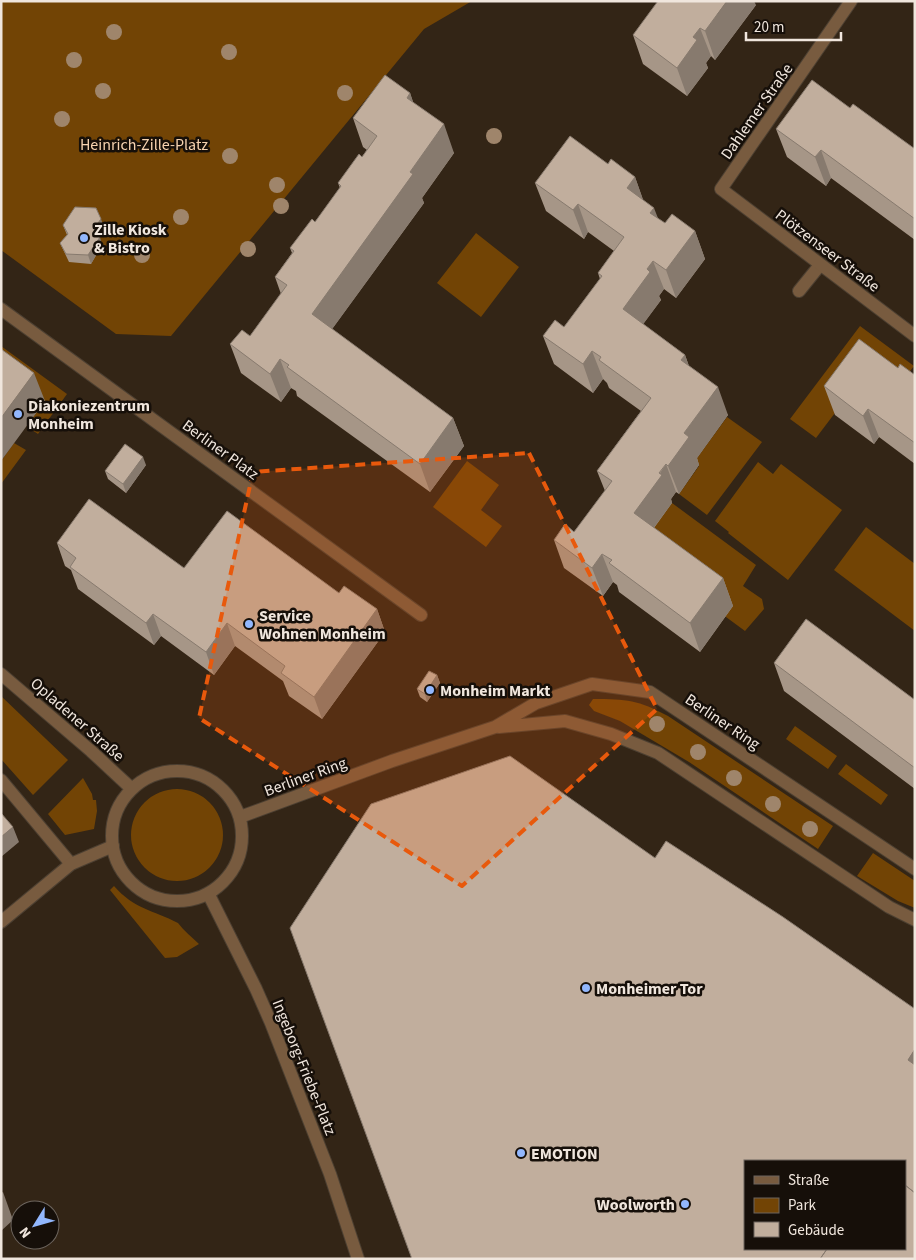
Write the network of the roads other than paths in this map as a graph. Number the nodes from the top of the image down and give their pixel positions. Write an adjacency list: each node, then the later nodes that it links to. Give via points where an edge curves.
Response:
1 (852, 1): 2 (street, Dahlemer Straße)
2 (721, 189): 3 (street, Plötzenseer Straße)
3 (820, 265): 4 (street); 6 (street, Plötzenseer Straße)
4 (800, 291)
5 (1, 309): 7 (street, Berliner Platz)
6 (915, 336)
7 (421, 615)
8 (1, 674): 11 (street, Opladener Straße)
9 (494, 727): 12 (street, Berliner Ring, via 383,764); 15 (street, Berliner Ring, via 536,703 592,684 650,692); 17 (street, Berliner Ring, via 565,721 611,734 658,753 889,907)
10 (1, 780): 14 (street)
11 (132, 789): 12 (street, via 150,777 171,771 194,773 214,782 230,798); 13 (street, via 119,806 113,826)
12 (240, 818): 16 (street, via 241,852 223,883)
13 (113, 846): 14 (street); 16 (street, via 120,866 132,882 148,894 168,900 189,900)
14 (71, 864): 18 (street)
15 (915, 869)
16 (208, 893): 19 (street, Ingeborg-Friebe-Platz, via 271,1023 330,1174)
17 (915, 920)
18 (1, 922)
19 (358, 1259)

